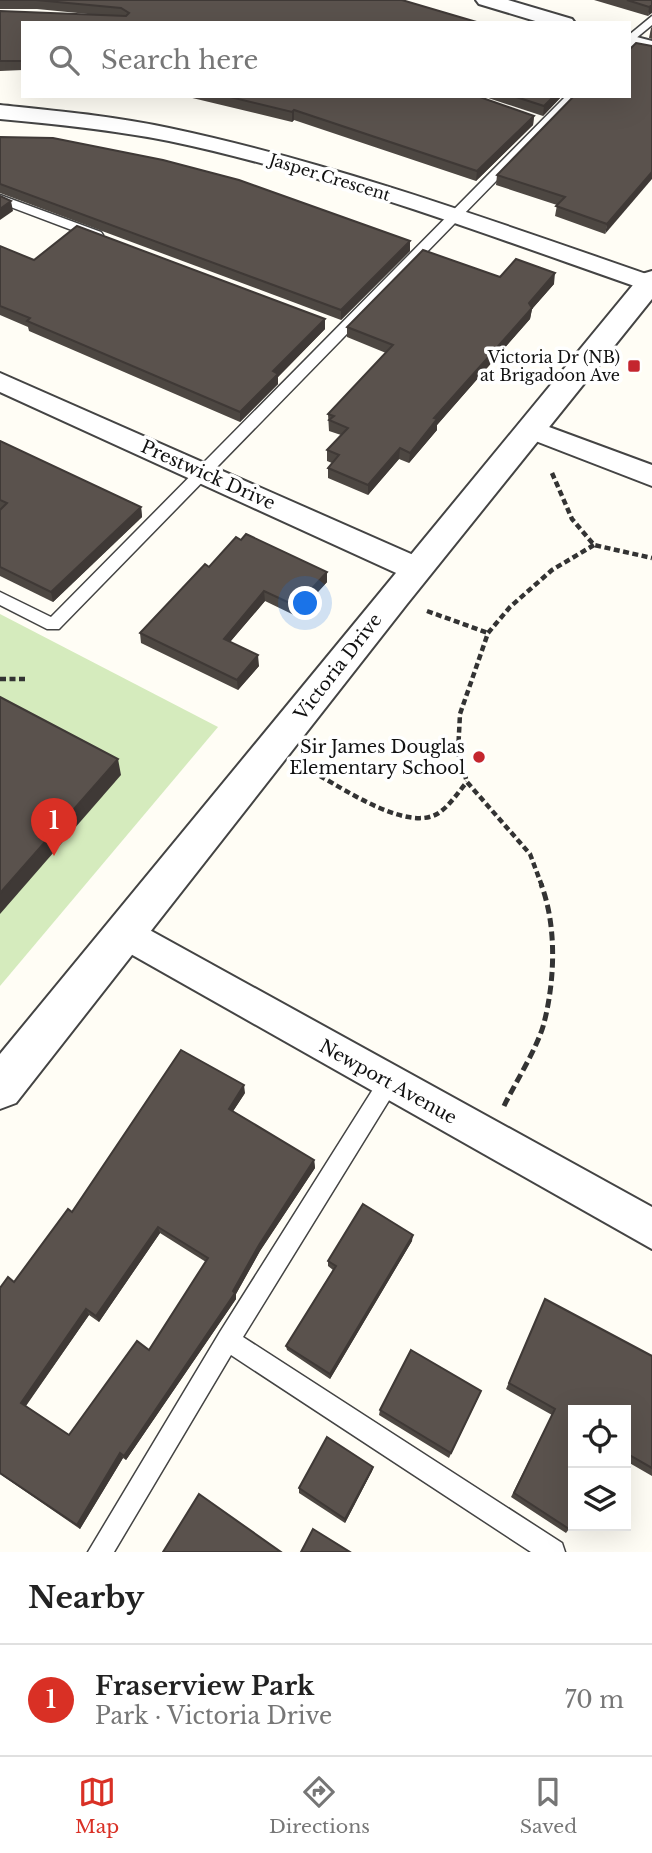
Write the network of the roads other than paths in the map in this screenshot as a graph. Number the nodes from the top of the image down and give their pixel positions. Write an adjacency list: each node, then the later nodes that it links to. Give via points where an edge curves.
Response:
1 (486, 0): 3 (street)
2 (652, 19): 4 (lane)
3 (558, 21)
4 (631, 39)
5 (631, 42): 6 (street)
6 (652, 48)
7 (570, 98): 10 (lane, via 540,121)
8 (0, 112): 10 (street, Jasper Crescent, via 147,129 239,149)
9 (0, 199): 11 (lane)
10 (453, 217): 12 (street, Jasper Crescent); 15 (lane, via 337,325)
11 (114, 242)
12 (651, 282): 14 (street, Victoria Drive)
13 (0, 382): 15 (street, Prestwick Drive)
14 (530, 429): 16 (street); 17 (street, Victoria Drive)
15 (202, 472): 17 (street, Prestwick Drive); 18 (lane, via 53,625)
16 (652, 476)
17 (416, 569): 19 (street, Victoria Drive)
18 (0, 598)
19 (126, 933): 20 (street, Newport Avenue); 21 (street, Victoria Drive)
20 (389, 1082): 22 (street, Newport Avenue); 23 (lane)
21 (0, 1088)
22 (652, 1228)
23 (228, 1340): 24 (lane); 25 (lane)
24 (100, 1552)
25 (553, 1552)

